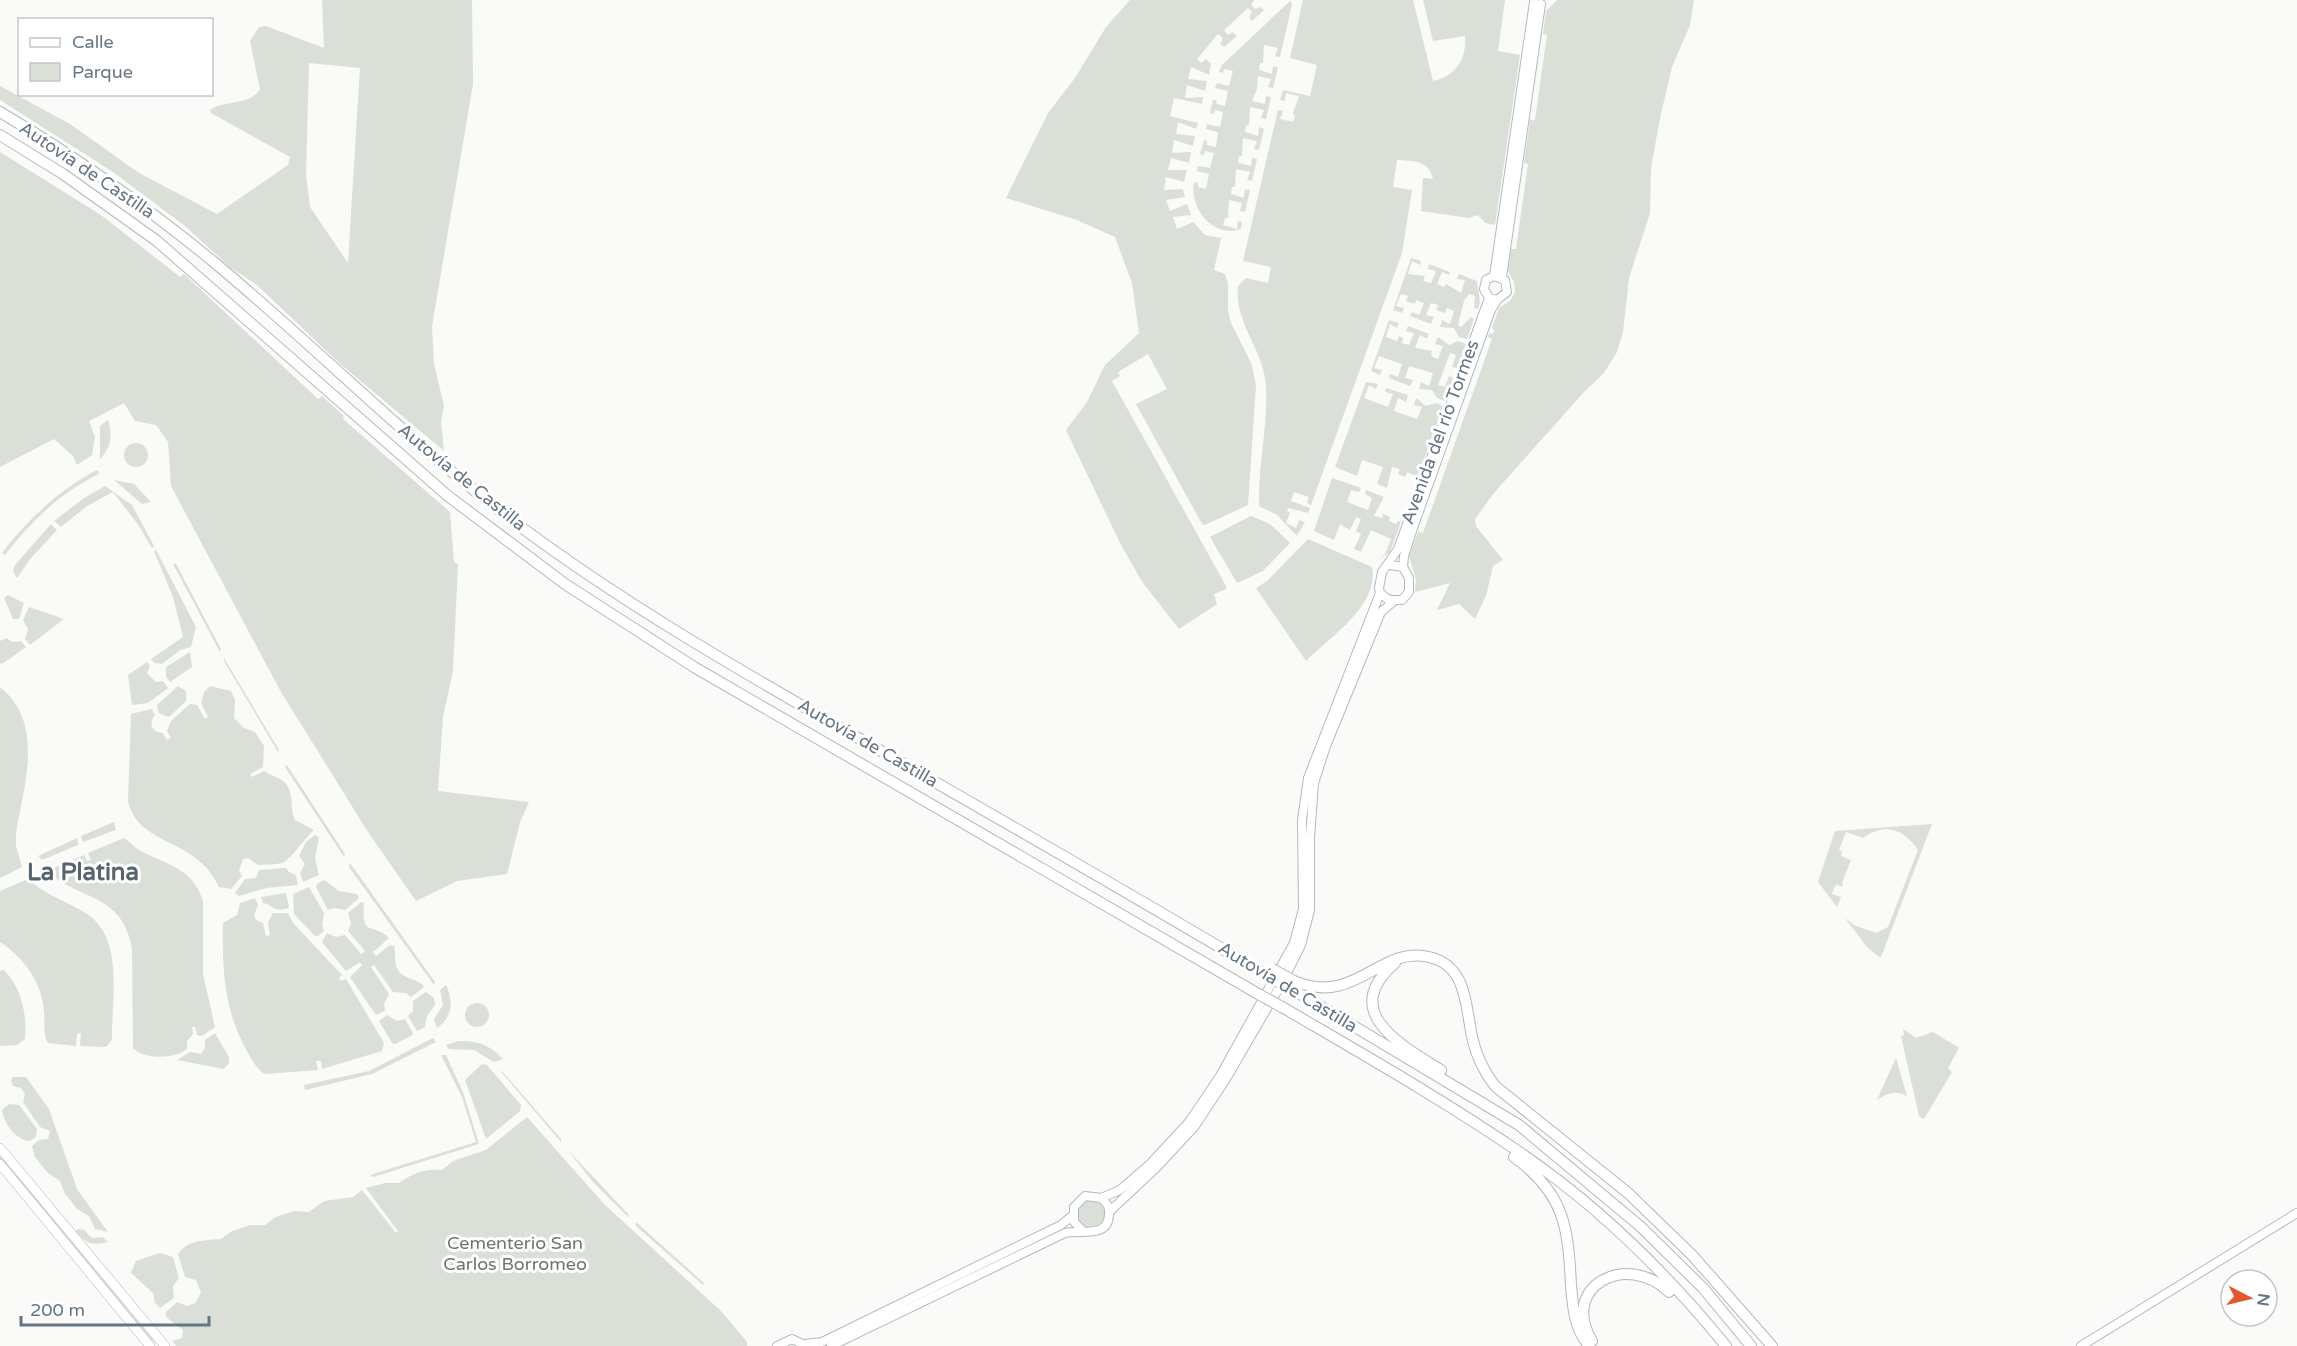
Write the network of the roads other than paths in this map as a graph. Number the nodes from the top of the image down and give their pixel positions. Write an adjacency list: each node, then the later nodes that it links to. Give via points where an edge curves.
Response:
1 (1539, 2): 4 (main road, Avenida del río Tormes)
2 (0, 112): 11 (highway, Autovía de Castilla, bridge, via 78,160 171,227 448,468 576,566 713,654)
3 (0, 135): 12 (highway, Autovía de Castilla, bridge, via 157,241 448,496 565,584 712,677)
4 (1498, 276): 5 (main road, Avenida del río Tormes, via 1484,284 1485,294); 5 (main road, Avenida del río Tormes, via 1508,288 1505,296)
5 (1493, 299): 6 (main road, Avenida del río Tormes); 7 (main road, Avenida del río Tormes)
6 (1390, 565): 7 (main road); 8 (main road, via 1382,572)
7 (1403, 567): 9 (main road, via 1409,578 1409,592 1402,600)
8 (1380, 593): 9 (main road); 15 (main road, via 1308,778 1302,820 1303,909 1294,943 1226,1066 1189,1122 1150,1164 1112,1195)
9 (1394, 601): 16 (main road, via 1381,612 1314,783 1310,910 1298,952 1195,1126)
10 (1400, 959): 11 (highway, via 1358,981 1331,989); 19 (highway, via 1380,978 1376,988 1375,1011 1384,1031 1520,1121 1587,1174); 31 (highway, via 1430,957 1449,967 1463,987 1481,1064 1496,1086 1628,1193 1692,1255)
11 (1292, 985): 19 (highway, Autovía de Castilla, via 1519,1125)
12 (1422, 1089): 21 (highway, Autovía de Castilla, via 1527,1157 1573,1193 1627,1240); 27 (highway, via 1522,1162 1556,1199 1567,1227 1573,1312)
13 (0, 1148): 24 (main road)
14 (0, 1164): 23 (main road)
15 (1101, 1198): 16 (main road); 18 (main road, via 1085,1196)
16 (1110, 1211): 20 (main road, via 1099,1231)
17 (2297, 1213): 32 (main road)
18 (1073, 1215): 20 (main road); 22 (main road, via 1061,1225 822,1342)
19 (1641, 1227): 30 (highway, Autovía de Castilla, via 1703,1288)
20 (1083, 1231): 26 (main road, via 1065,1233)
21 (1716, 1333): 28 (highway, via 1653,1279 1615,1273 1597,1284 1585,1305 1583,1317); 29 (highway, Autovía de Castilla)
22 (806, 1345): 25 (main road, via 792,1339)
23 (152, 1346)
24 (165, 1346)
25 (777, 1346)
26 (831, 1346)
27 (1589, 1346)
28 (1595, 1346)
29 (1726, 1346)
30 (1751, 1346)
31 (1772, 1346)
32 (2081, 1346)

